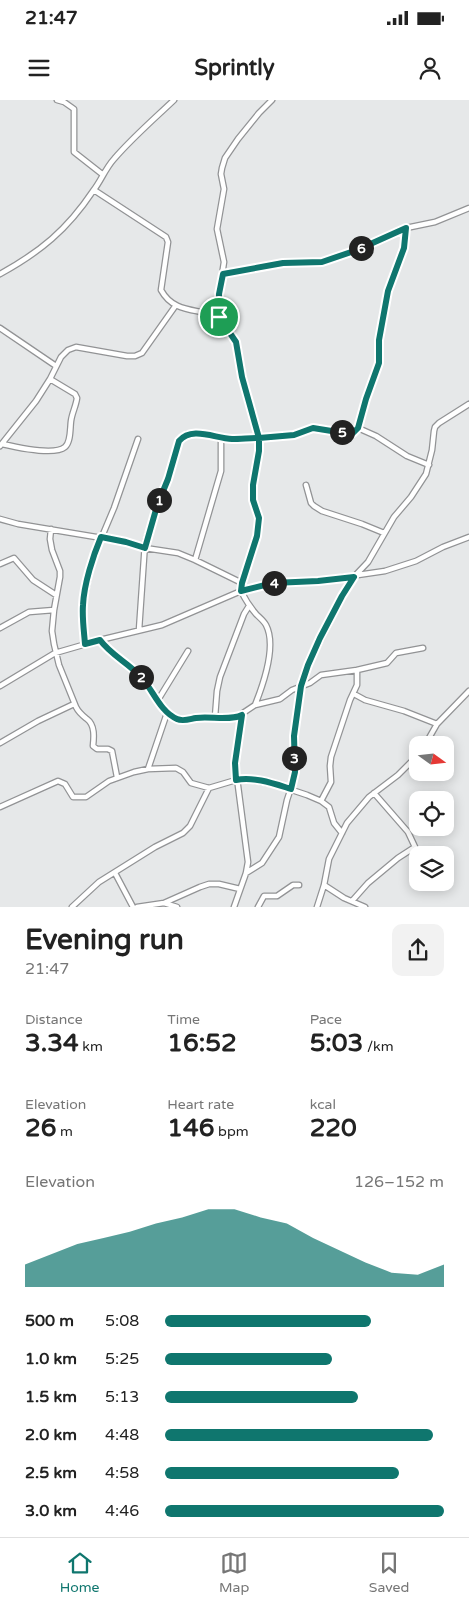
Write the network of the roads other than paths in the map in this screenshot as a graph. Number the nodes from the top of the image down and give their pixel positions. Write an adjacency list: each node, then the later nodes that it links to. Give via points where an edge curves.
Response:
1 (57, 100): 4 (street, via 74,109 74,152)
2 (174, 100): 4 (street)
3 (272, 100): 9 (street, via 238,139 222,168 224,189 217,229 224,262)
4 (102, 174): 5 (street)
5 (94, 190): 8 (street, via 52,240); 10 (street, via 166,237 162,290)
6 (469, 208): 7 (street, via 435,222)
7 (406, 228): 9 (street, via 322,262 283,263); 16 (street, via 404,248 388,291 379,340 379,363)
8 (0, 274)
9 (223, 274): 11 (street)
10 (176, 305): 11 (street); 13 (street, via 142,353 127,356 76,347 68,350)
11 (219, 317): 18 (street, via 236,342)
12 (0, 328): 13 (street)
13 (56, 366): 14 (street)
14 (50, 379): 20 (street); 20 (street, via 78,398 66,446 41,451)
15 (469, 404): 21 (street, via 435,427)
16 (358, 428): 18 (street, via 350,434 313,428 294,435); 21 (street)
17 (221, 437): 18 (street); 28 (street, via 196,433 187,434 179,441); 29 (street, via 221,471)
18 (259, 438): 32 (street, via 253,485 253,500 259,518 257,536)
19 (138, 439): 26 (street)
20 (1, 445)
21 (429, 465): 25 (street, via 411,497)
22 (306, 486): 25 (street, via 311,502 322,511)
23 (0, 519): 24 (street)
24 (51, 529): 26 (street); 34 (street, via 52,550 60,571)
25 (384, 533): 31 (street, via 368,562)
26 (101, 537): 28 (street); 40 (street, via 84,598)
27 (469, 537): 31 (street, via 416,561)
28 (145, 548): 29 (street, via 178,553); 38 (street)
29 (195, 560): 32 (street)
30 (0, 564): 34 (street, via 14,558 33,580)
31 (354, 577): 33 (street, via 273,583); 46 (street, via 320,638)
32 (242, 583): 33 (street)
33 (241, 591): 35 (street); 38 (street, via 162,625)
34 (56, 595): 36 (street)
35 (249, 606): 51 (street, via 266,624 270,644); 54 (street, via 220,676)
36 (54, 610): 37 (street, via 29,612); 43 (street)
37 (0, 628)
38 (139, 630): 39 (street)
39 (100, 640): 40 (street); 49 (street, via 139,675)
40 (85, 644): 43 (street)
41 (423, 648): 44 (street, via 396,653 387,663)
42 (188, 651): 49 (street)
43 (55, 652): 45 (street); 50 (street)
44 (357, 670): 46 (street, via 321,674); 48 (street)
45 (0, 686)
46 (301, 686): 51 (street, via 280,699); 63 (street)
47 (469, 691): 55 (street)
48 (354, 694): 55 (street); 65 (street, via 331,757 331,782)
49 (158, 700): 52 (street)
50 (74, 704): 57 (street); 60 (street, via 93,727 95,748 112,751)
51 (256, 705): 53 (street)
52 (167, 713): 54 (street, via 184,721); 59 (street)
53 (242, 715): 54 (street); 61 (street, via 235,763)
54 (215, 717)
55 (438, 724): 56 (street)
56 (431, 736)
57 (0, 743)
58 (409, 764): 64 (street)
59 (148, 769): 60 (street); 62 (street, via 176,768 191,783)
60 (117, 778): 66 (street, via 86,797 74,798 65,784 58,781)
61 (236, 780): 62 (street); 63 (street, via 255,780); 69 (street, via 248,854)
62 (209, 788): 68 (street, via 190,826 183,833)
63 (291, 789): 65 (street); 69 (street, via 280,836 262,863)
64 (374, 793): 67 (street, via 353,815); 73 (street, via 408,832 415,847 368,883)
65 (321, 801): 67 (street, via 329,806 334,823)
66 (0, 807)
67 (342, 833): 71 (street, via 329,859)
68 (115, 873): 75 (street, via 99,882); 76 (street)
69 (246, 873): 72 (street)
70 (299, 885): 80 (street, via 293,885 277,896 264,896)
71 (324, 885): 73 (street); 81 (street)
72 (240, 889): 74 (street, via 209,884); 79 (street)
73 (352, 901): 82 (street)
74 (164, 902): 77 (street); 78 (street)
75 (72, 907)
76 (133, 907)
77 (137, 907)
78 (177, 907)
79 (234, 907)
80 (258, 907)
81 (316, 907)
82 (365, 907)

